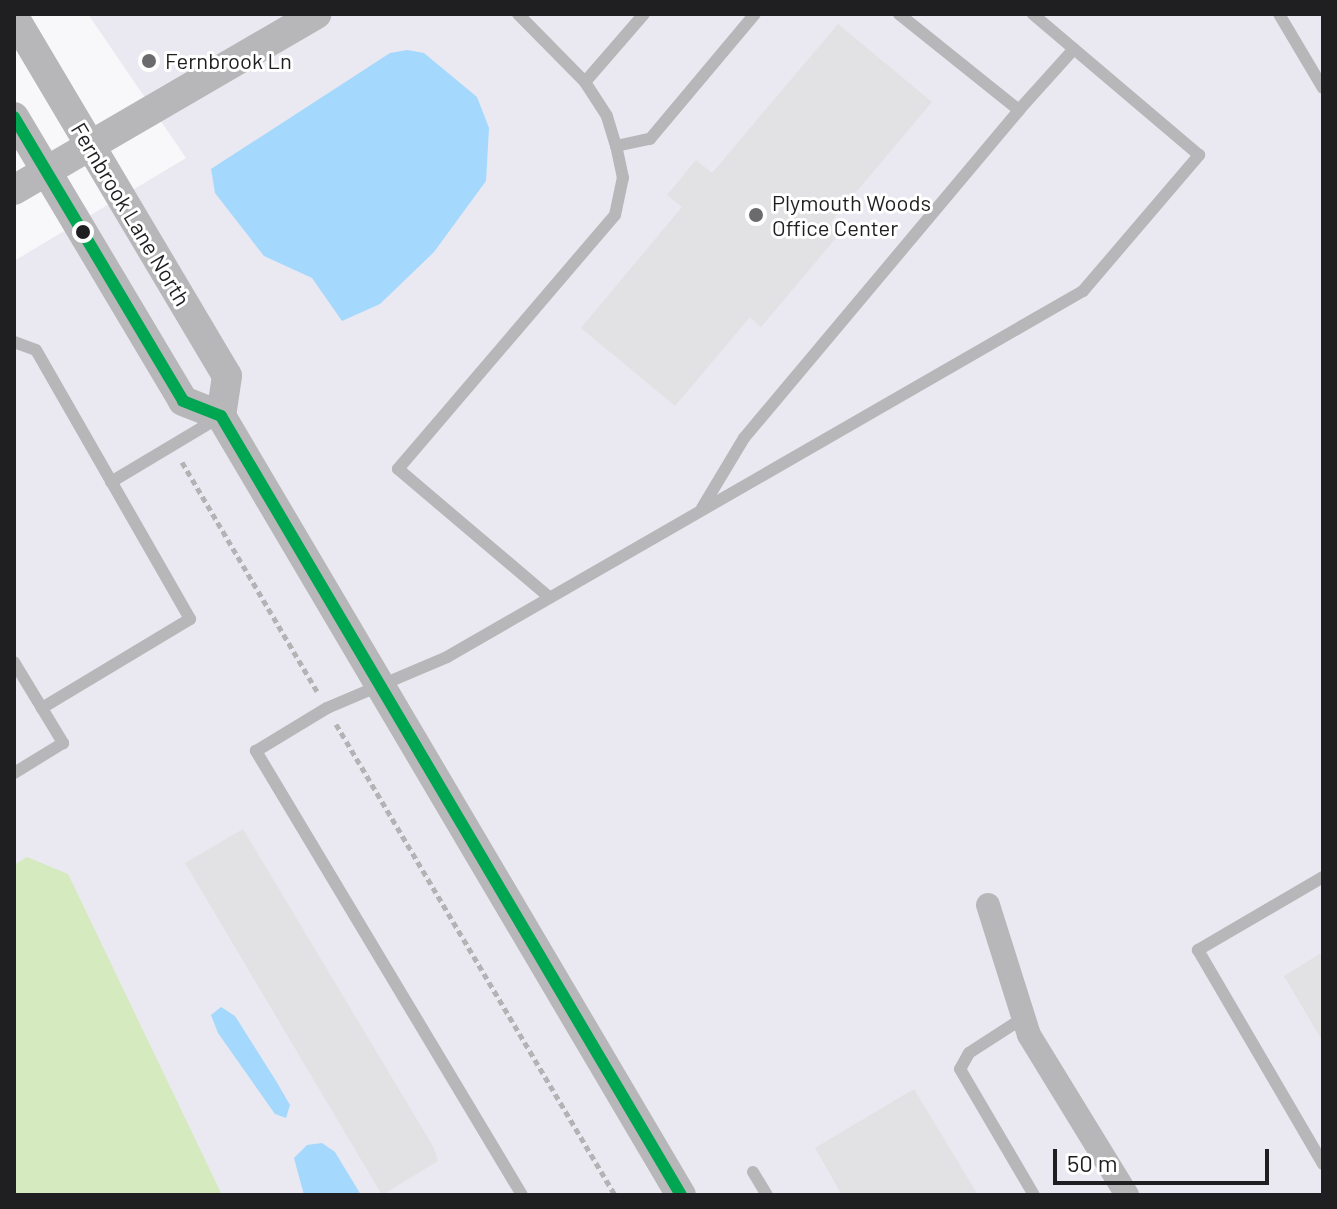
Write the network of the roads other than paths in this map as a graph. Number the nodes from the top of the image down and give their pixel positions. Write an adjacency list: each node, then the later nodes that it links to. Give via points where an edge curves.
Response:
1 (316, 14): 14 (street)
2 (518, 14): 10 (lane)
3 (644, 14): 10 (lane)
4 (755, 14): 15 (lane, via 650,139)
5 (899, 14): 12 (lane)
6 (1033, 14): 9 (lane)
7 (1279, 14): 11 (lane)
8 (14, 17): 14 (street, Fernbrook Lane North)
9 (1074, 49): 12 (lane); 21 (lane, via 1199,155 1083,291)
10 (585, 82): 15 (lane, via 607,116)
11 (1323, 88)
12 (1019, 110): 21 (lane, via 744,438)
13 (14, 117): 16 (street)
14 (90, 145): 16 (street); 19 (street, Fernbrook Lane North, via 227,376)
15 (616, 146): 22 (lane, via 623,178 615,215 398,469)
16 (46, 170): 17 (street); 19 (street, via 183,401)
17 (14, 190)
18 (14, 342): 20 (lane, via 36,350)
19 (221, 416): 20 (lane); 24 (street)
20 (111, 482): 25 (lane, via 190,619)
21 (700, 511): 22 (lane)
22 (549, 597): 24 (lane, via 447,657)
23 (14, 662): 25 (lane)
24 (379, 685): 32 (lane, via 256,751); 33 (street)
25 (42, 708): 26 (lane, via 63,743)
26 (14, 773)
27 (1323, 877): 30 (lane, via 1198,950)
28 (988, 905): 29 (street)
29 (1023, 1018): 35 (lane, via 969,1053 960,1069); 36 (street)
30 (1323, 1164)
31 (753, 1172): 34 (lane)
32 (522, 1195)
33 (681, 1195)
34 (767, 1195)
35 (1034, 1195)
36 (1127, 1195)

